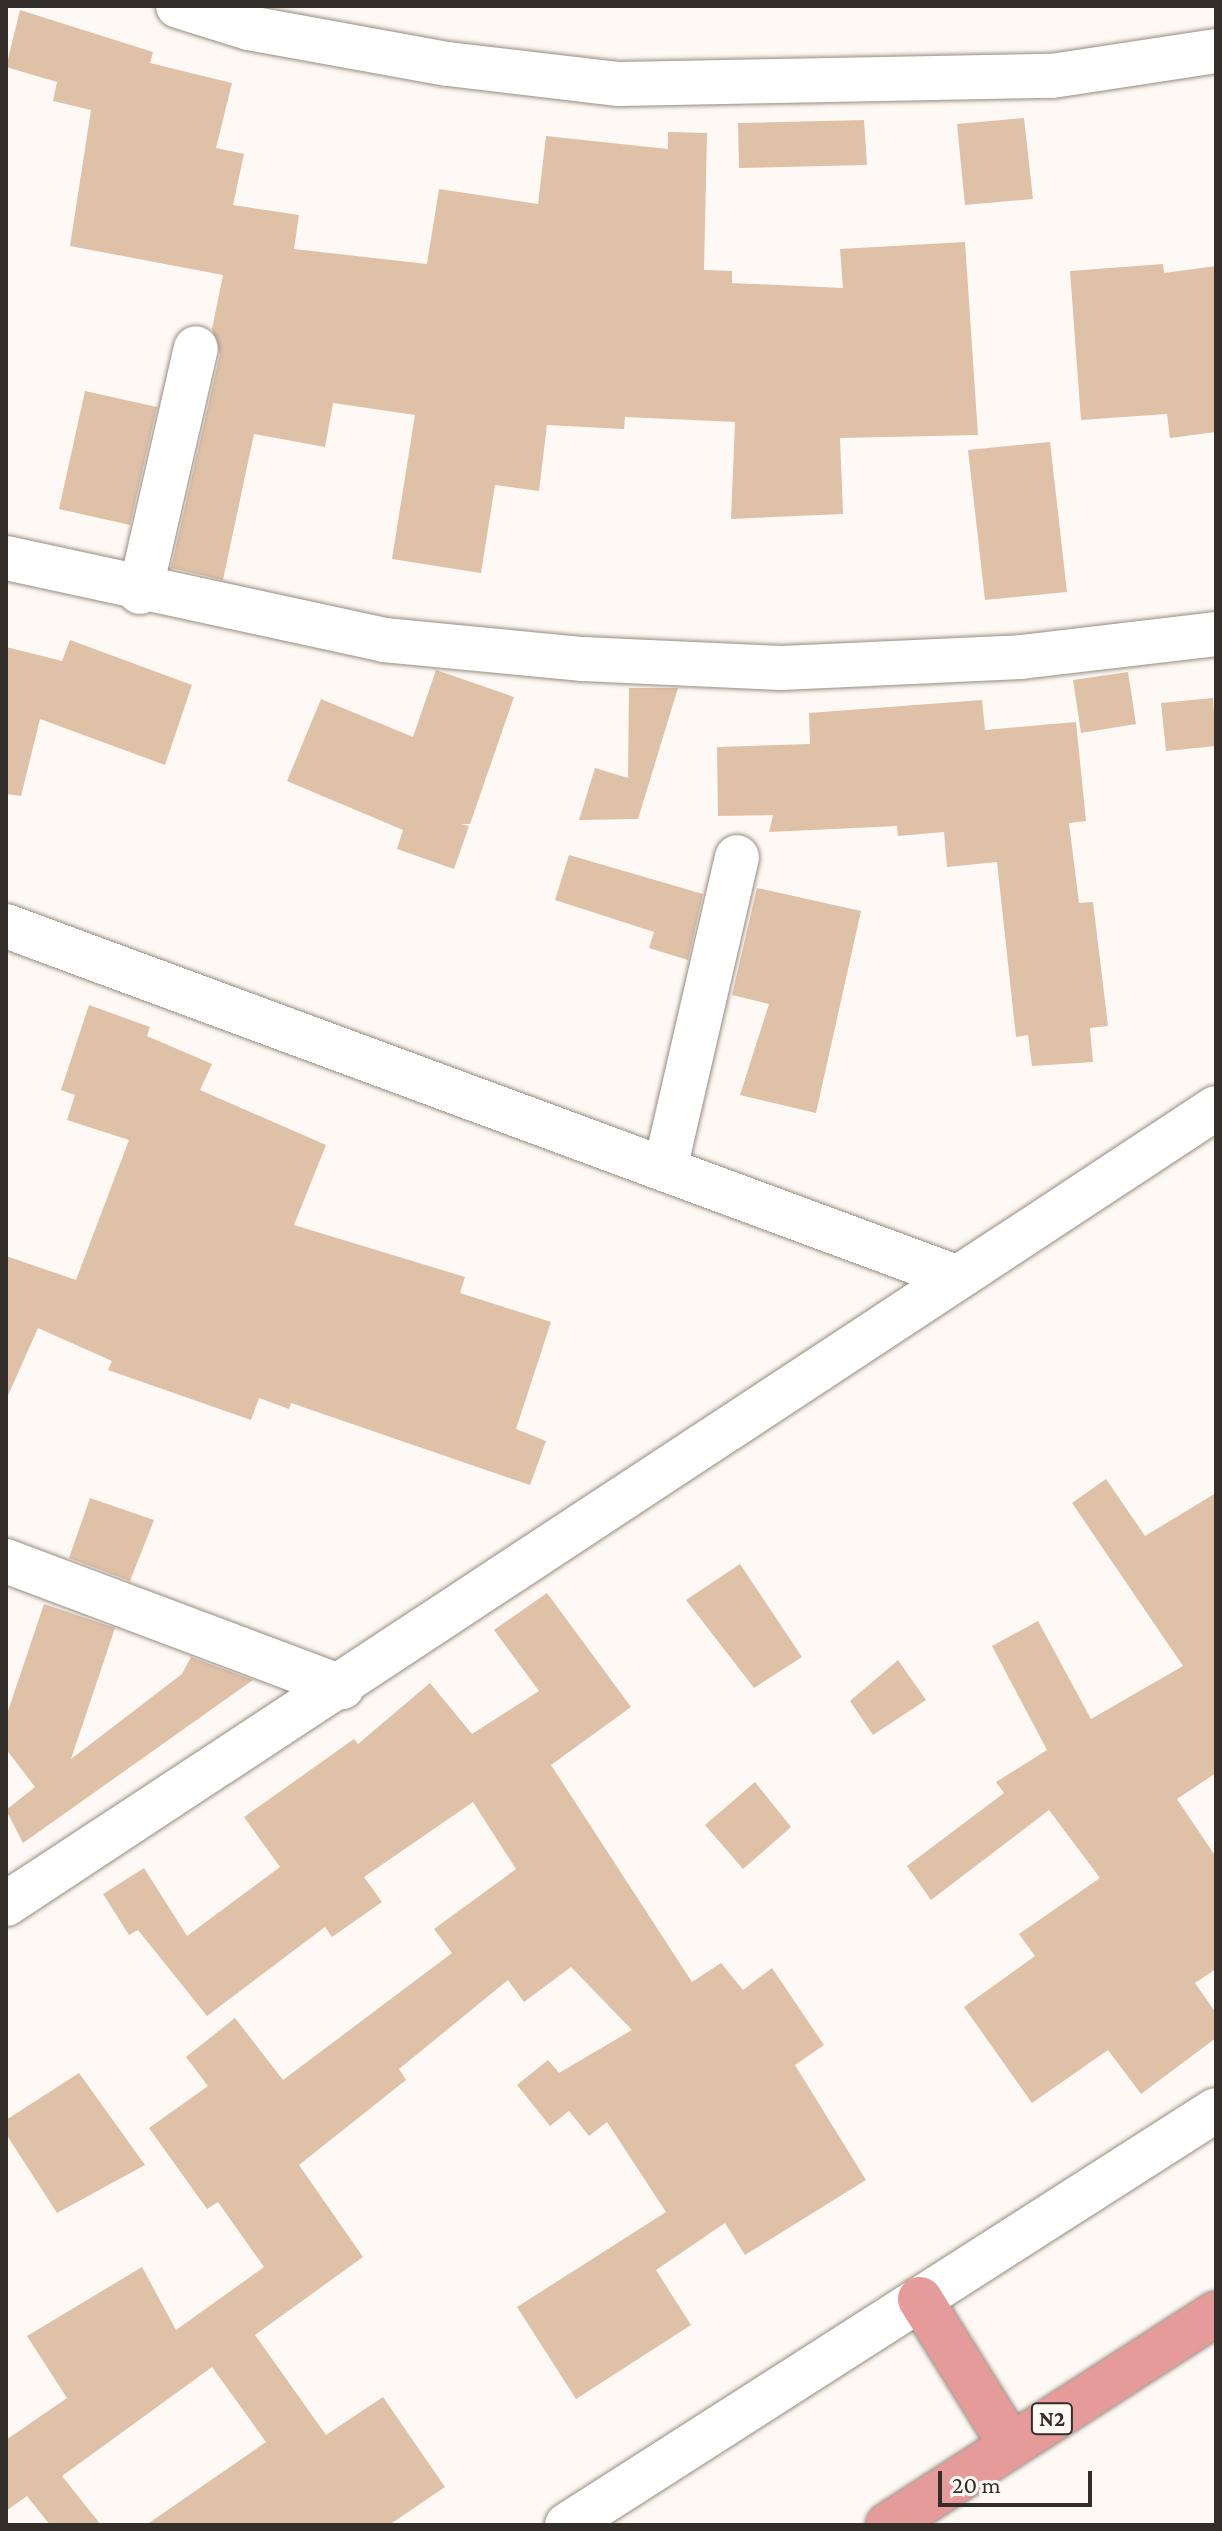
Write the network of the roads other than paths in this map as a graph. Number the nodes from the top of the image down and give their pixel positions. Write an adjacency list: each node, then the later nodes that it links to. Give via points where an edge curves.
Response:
1 (178, 6): 2 (street, via 249,28 402,56 619,84 1052,76)
2 (1216, 51)
3 (196, 348): 5 (street)
4 (6, 558): 5 (street)
5 (140, 592): 6 (street, via 384,640 781,668 1021,657)
6 (1216, 634)
7 (737, 857): 10 (street)
8 (6, 926): 10 (street)
9 (1216, 1108): 11 (street)
10 (665, 1169): 11 (street)
11 (953, 1276): 13 (street)
12 (6, 1561): 13 (street)
13 (342, 1687): 14 (street)
14 (6, 1904)
15 (1216, 2110): 16 (street)
16 (920, 2299): 18 (main road); 19 (street)
17 (1216, 2314): 18 (main road, N2)
18 (1011, 2445): 20 (main road, N2)
19 (567, 2525)
20 (888, 2525)

